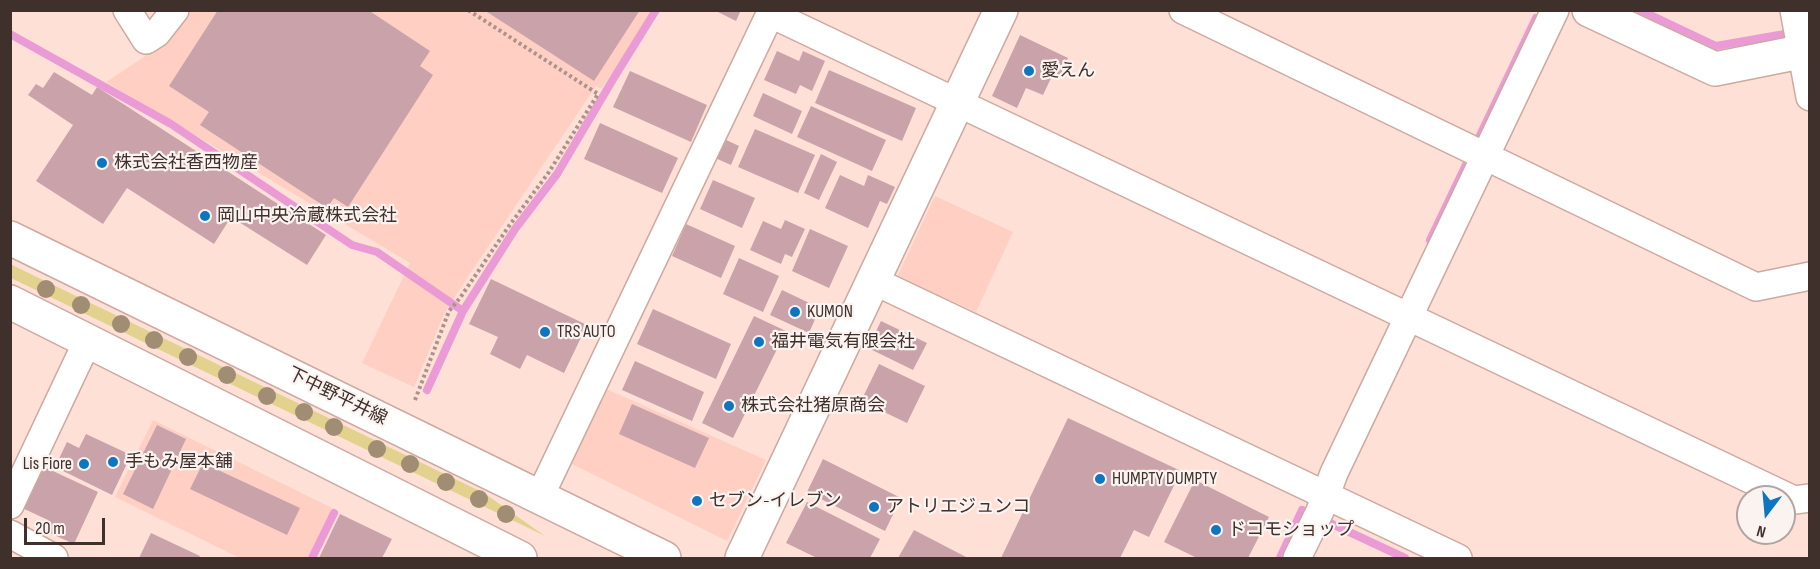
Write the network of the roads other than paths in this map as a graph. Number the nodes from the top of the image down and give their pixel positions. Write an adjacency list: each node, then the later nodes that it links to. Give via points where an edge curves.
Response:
1 (127, 10): 2 (street, via 146,40 157,33)
2 (175, 10)
3 (1001, 10): 10 (street)
4 (1183, 10): 11 (street)
5 (1555, 10): 11 (street)
6 (1589, 10): 8 (street, via 1715,69)
7 (772, 12): 10 (street); 18 (street)
8 (1800, 35): 9 (street)
9 (1809, 97)
10 (957, 101): 14 (street); 16 (street)
11 (1478, 152): 13 (street, via 1756,287); 16 (street)
12 (10, 238): 18 (street, 下中野平井線)
13 (1809, 276)
14 (874, 281): 21 (street); 26 (street)
15 (10, 302): 17 (street)
16 (1409, 317): 19 (street, via 1794,501); 21 (street)
17 (88, 340): 20 (street); 24 (street)
18 (540, 496): 25 (street, 下中野平井線)
19 (1809, 498)
20 (10, 505)
21 (1320, 510): 27 (street); 28 (street)
22 (10, 534): 23 (street)
23 (54, 558)
24 (520, 558)
25 (664, 558)
26 (742, 558)
27 (1297, 558)
28 (1458, 558)

